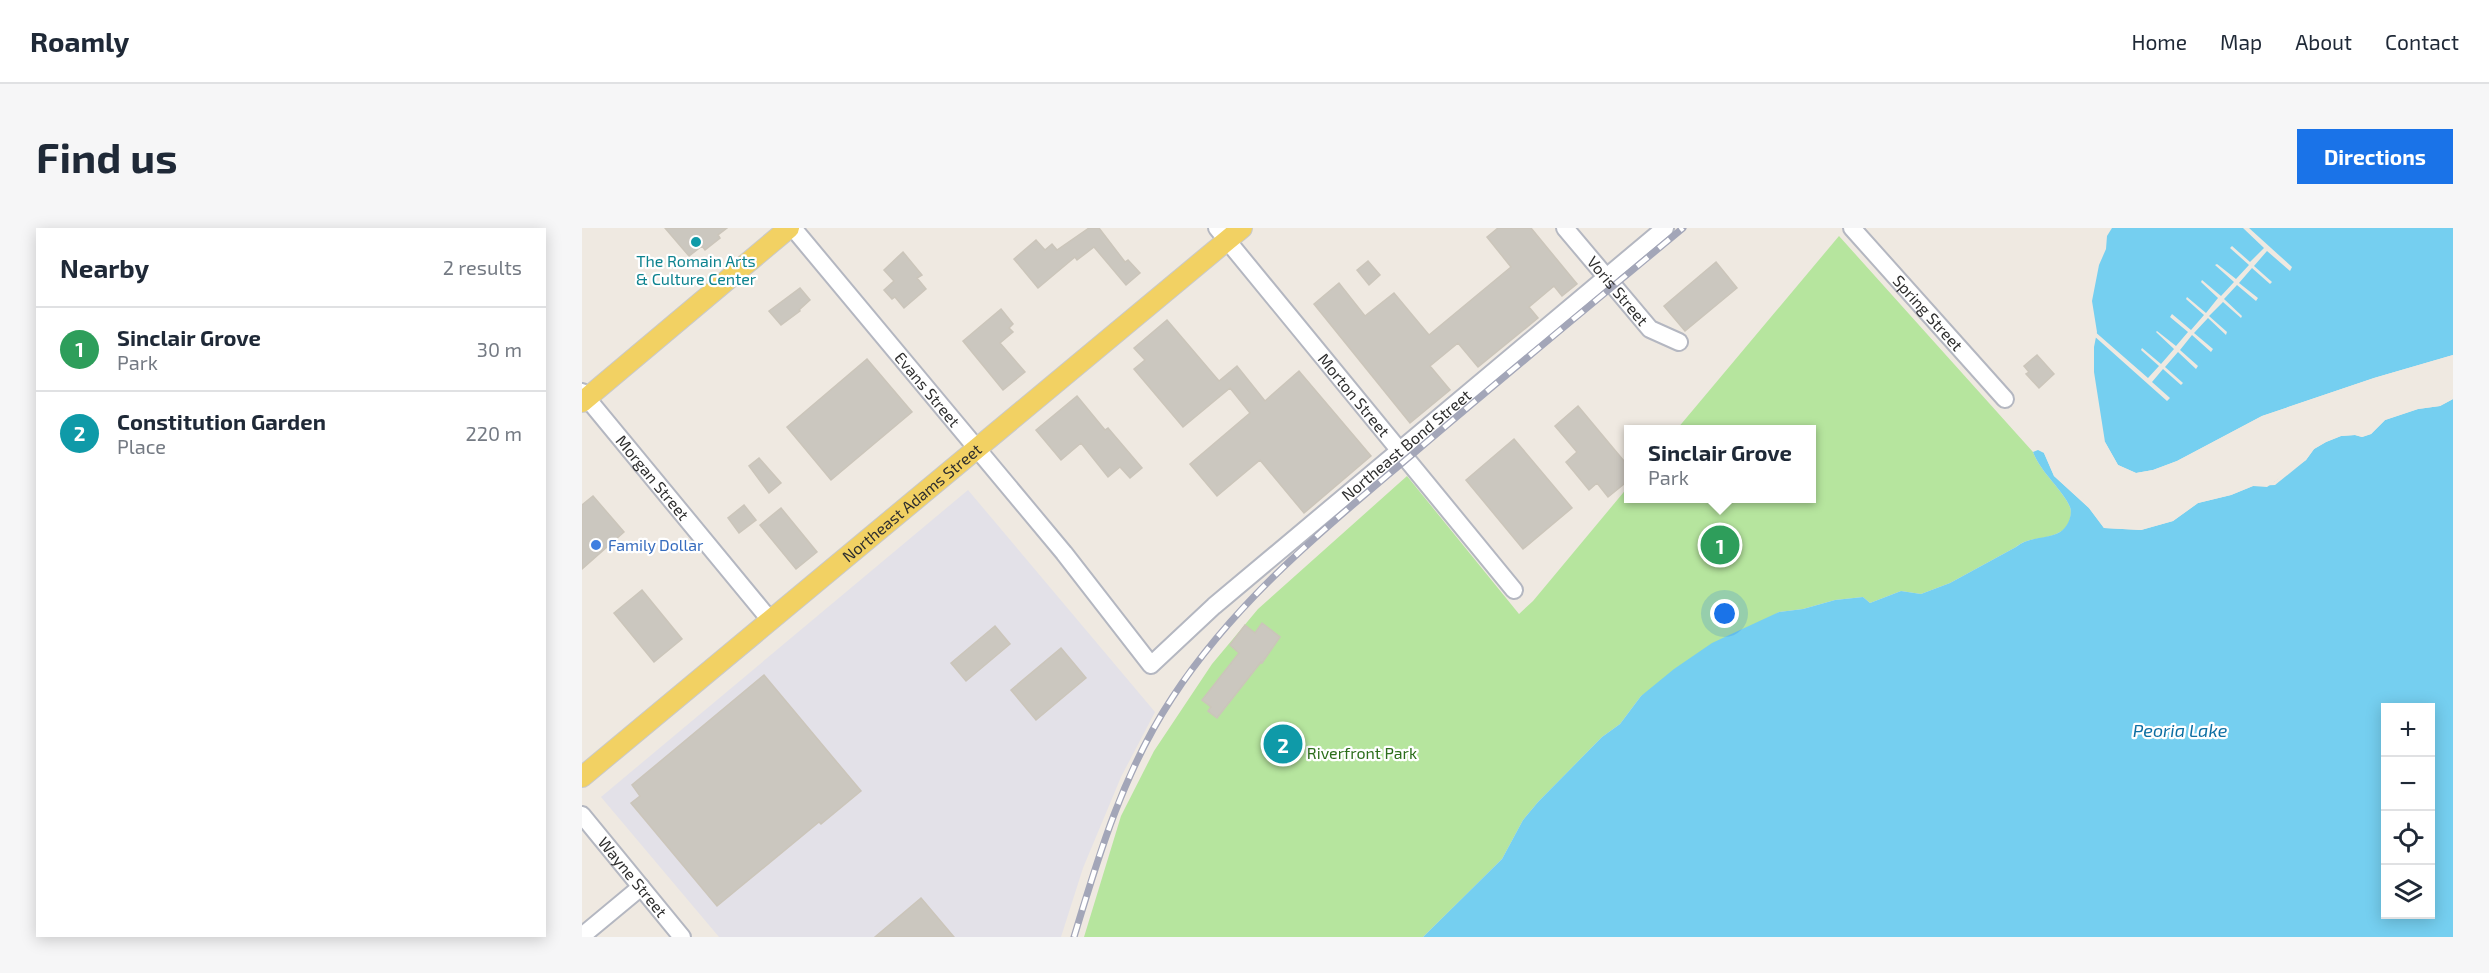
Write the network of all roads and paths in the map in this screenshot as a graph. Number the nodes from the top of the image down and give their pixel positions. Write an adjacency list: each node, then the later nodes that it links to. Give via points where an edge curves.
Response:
1 (791, 228): 8 (main road); 10 (street, Evans Street)
2 (1565, 228): 6 (street, Voris Street)
3 (1665, 228): 6 (street, Northeast Bond Street)
4 (1852, 228): 9 (street, Spring Street)
5 (1229, 232): 10 (main road, Northeast Adams Street); 11 (street, Morton Street)
6 (1606, 276): 7 (street, Voris Street, via 1650,329); 11 (street, Northeast Bond Street)
7 (1678, 342)
8 (584, 397): 13 (street, Morgan Street)
9 (2005, 399)
10 (978, 448): 13 (main road, Northeast Adams Street); 14 (street, Evans Street)
11 (1400, 450): 12 (street, Morton Street); 14 (street, Northeast Bond Street, via 1214,606)
12 (1514, 590)
13 (770, 620): 15 (main road, Northeast Adams Street)
14 (1151, 665)
15 (582, 777)
16 (582, 815): 17 (street, Wayne Street)
17 (641, 887): 18 (street); 19 (street, Wayne Street)
18 (582, 936)
19 (682, 937)

